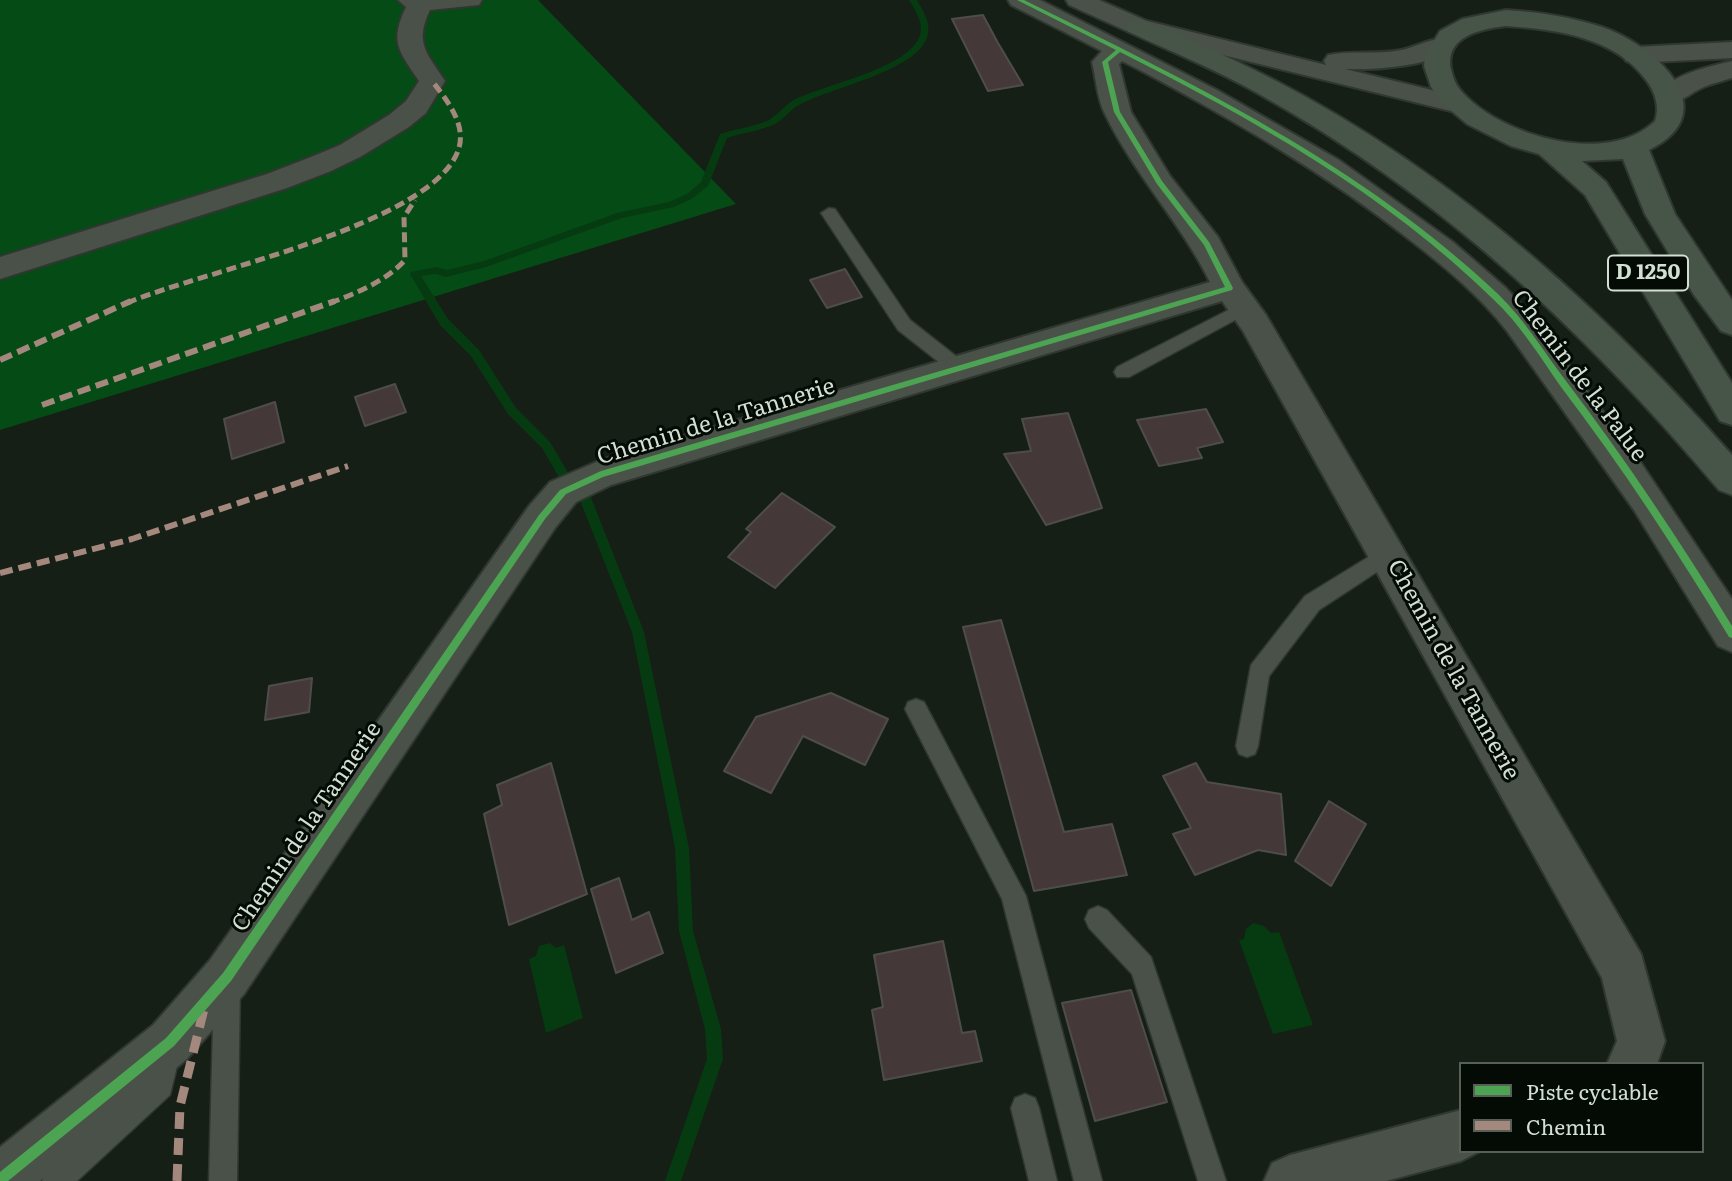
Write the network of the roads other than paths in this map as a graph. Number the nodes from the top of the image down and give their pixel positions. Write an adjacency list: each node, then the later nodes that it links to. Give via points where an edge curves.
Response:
1 (470, 0): 6 (street)
2 (1020, 0): 9 (street, Chemin de la Palue)
3 (1078, 0): 9 (street)
4 (1455, 0): 8 (main road)
5 (1508, 0): 7 (main road)
6 (416, 1): 20 (street, via 407,28 408,43 432,81 416,107 390,127 350,151 277,181)
7 (1534, 19): 8 (main road, via 1481,21); 12 (main road, via 1605,38)
8 (1460, 28): 10 (main road)
9 (1129, 38): 13 (street); 21 (street, Chemin de la Tannerie, via 1105,62 1117,112 1159,182 1207,244); 26 (main road, via 1266,87 1342,131 1468,219 1594,328); 28 (street, Chemin de la Palue, via 1398,215 1497,297 1596,426)
10 (1440, 46): 13 (street, via 1378,63); 16 (main road, via 1435,64 1441,85)
11 (1732, 50): 12 (street)
12 (1635, 55): 15 (main road, via 1658,75)
13 (1261, 56): 16 (street)
14 (1732, 69): 15 (street, via 1692,82)
15 (1670, 96): 18 (main road, via 1670,117 1657,135)
16 (1459, 105): 17 (main road, via 1483,123)
17 (1548, 147): 18 (main road, via 1607,152); 25 (main road, D 1250, via 1596,189)
18 (1633, 147): 22 (main road, D 1250, via 1660,214)
19 (829, 213): 23 (lane, via 904,325)
20 (0, 268)
21 (1236, 298): 23 (street, Chemin de la Tannerie); 24 (lane); 27 (street, Chemin de la Tannerie, via 1255,323)
22 (1732, 323)
23 (960, 369): 32 (street, Chemin de la Tannerie, via 601,474 563,492)
24 (1123, 372)
25 (1732, 412)
26 (1732, 480)
27 (1388, 554): 30 (lane, via 1312,603 1259,672); 34 (street, Chemin de la Tannerie, via 1624,971 1641,1041)
28 (1732, 634)
29 (916, 709): 41 (lane, via 1014,896)
30 (1247, 746)
31 (1098, 919): 42 (lane, via 1142,966)
32 (227, 977): 33 (street, Chemin de la Tannerie); 39 (lane)
33 (170, 1042): 37 (street, Chemin de la Tannerie); 38 (lane, via 160,1085)
34 (1633, 1062)
35 (1025, 1108): 40 (lane)
36 (1459, 1136): 43 (street)
37 (0, 1180)
38 (56, 1181)
39 (223, 1181)
40 (1043, 1181)
41 (1088, 1181)
42 (1212, 1181)
43 (1290, 1181)

